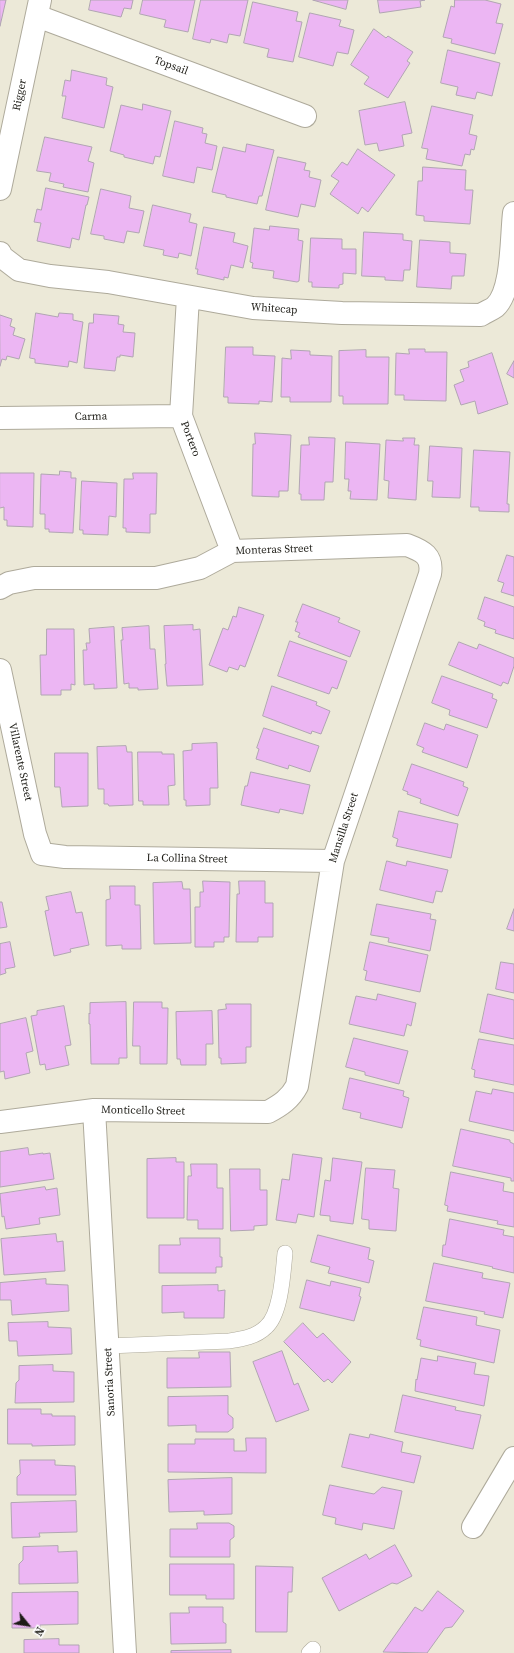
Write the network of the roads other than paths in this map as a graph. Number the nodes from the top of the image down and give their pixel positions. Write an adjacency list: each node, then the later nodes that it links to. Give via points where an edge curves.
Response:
1 (39, 8): 2 (street, Topsail); 3 (street, Rigger)
2 (305, 116)
3 (0, 189)
4 (514, 213): 6 (street, Whitecap, via 507,287 495,307 481,315 342,313 253,308)
5 (0, 253): 6 (street, Whitecap, via 19,270 108,282)
6 (188, 297): 7 (street, Portero)
7 (182, 416): 8 (street, Carma); 9 (street, Portero)
8 (0, 418)
9 (232, 551): 10 (street, Monteras Street, via 407,545 424,553); 11 (street, Monteras Street, via 200,568 156,578 34,578 9,583)
10 (430, 560): 14 (street, Mansilla Street, via 430,574)
11 (0, 588)
12 (0, 670): 13 (street, Villarente Street, via 35,834)
13 (42, 854): 14 (street, La Collina Street, via 64,857)
14 (333, 861): 15 (street, Mansilla Street, via 297,1086)
15 (285, 1102): 16 (street, Monticello Street, via 268,1112)
16 (94, 1110): 17 (street, Monticello Street); 19 (street, Sanoria Street)
17 (0, 1122)
18 (285, 1253): 19 (lane, via 280,1296 272,1320 257,1334 229,1341)
19 (108, 1346): 22 (street, Sanoria Street)
20 (514, 1458): 21 (street)
21 (473, 1527)
22 (125, 1653)

